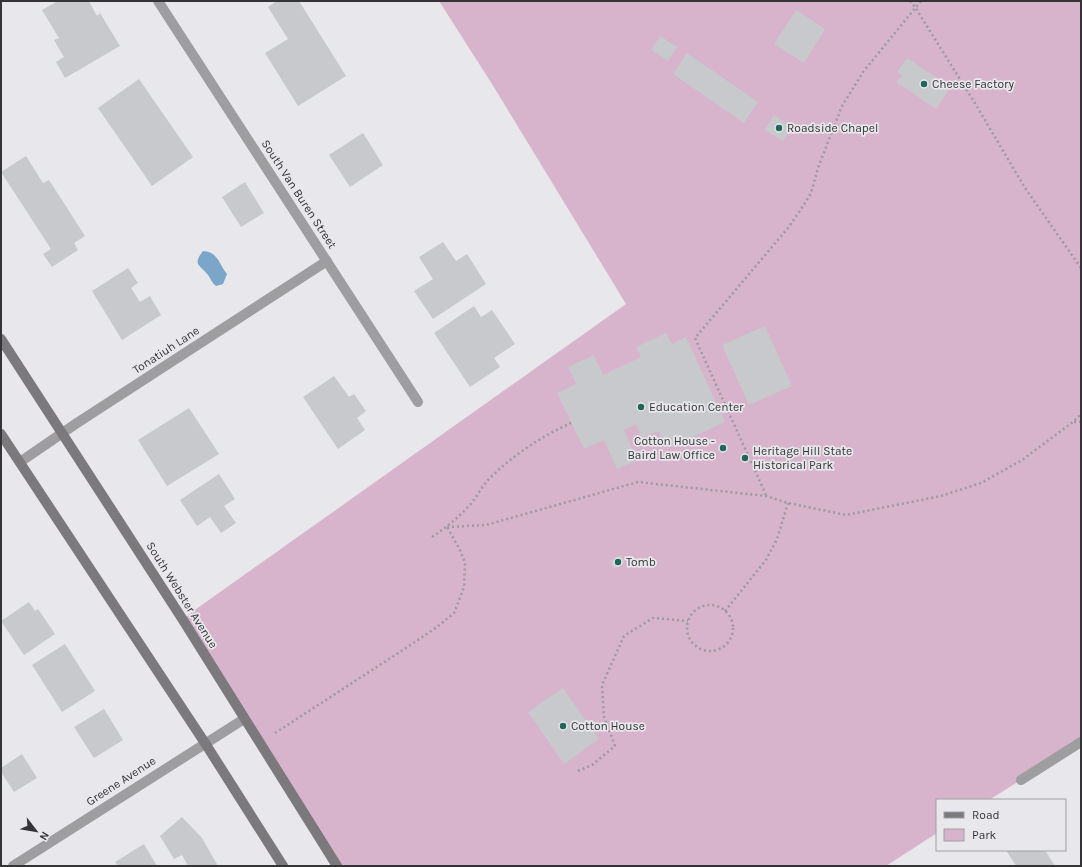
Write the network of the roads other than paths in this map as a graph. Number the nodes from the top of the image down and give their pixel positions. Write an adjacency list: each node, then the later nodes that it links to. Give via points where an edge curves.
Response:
1 (158, 1): 2 (street, South Van Buren Street)
2 (327, 261): 4 (street, South Van Buren Street); 5 (street, Tonatiuh Lane)
3 (1, 339): 5 (main road, South Webster Avenue)
4 (418, 402)
5 (62, 433): 7 (street, Tonatiuh Lane); 8 (main road, South Webster Avenue)
6 (1, 434): 7 (main road)
7 (20, 462): 10 (main road)
8 (244, 719): 10 (street, Greene Avenue); 14 (main road, South Webster Avenue)
9 (1081, 742): 11 (street)
10 (205, 743): 12 (street, Greene Avenue); 13 (main road)
11 (1021, 780)
12 (13, 866)
13 (283, 866)
14 (337, 866)

